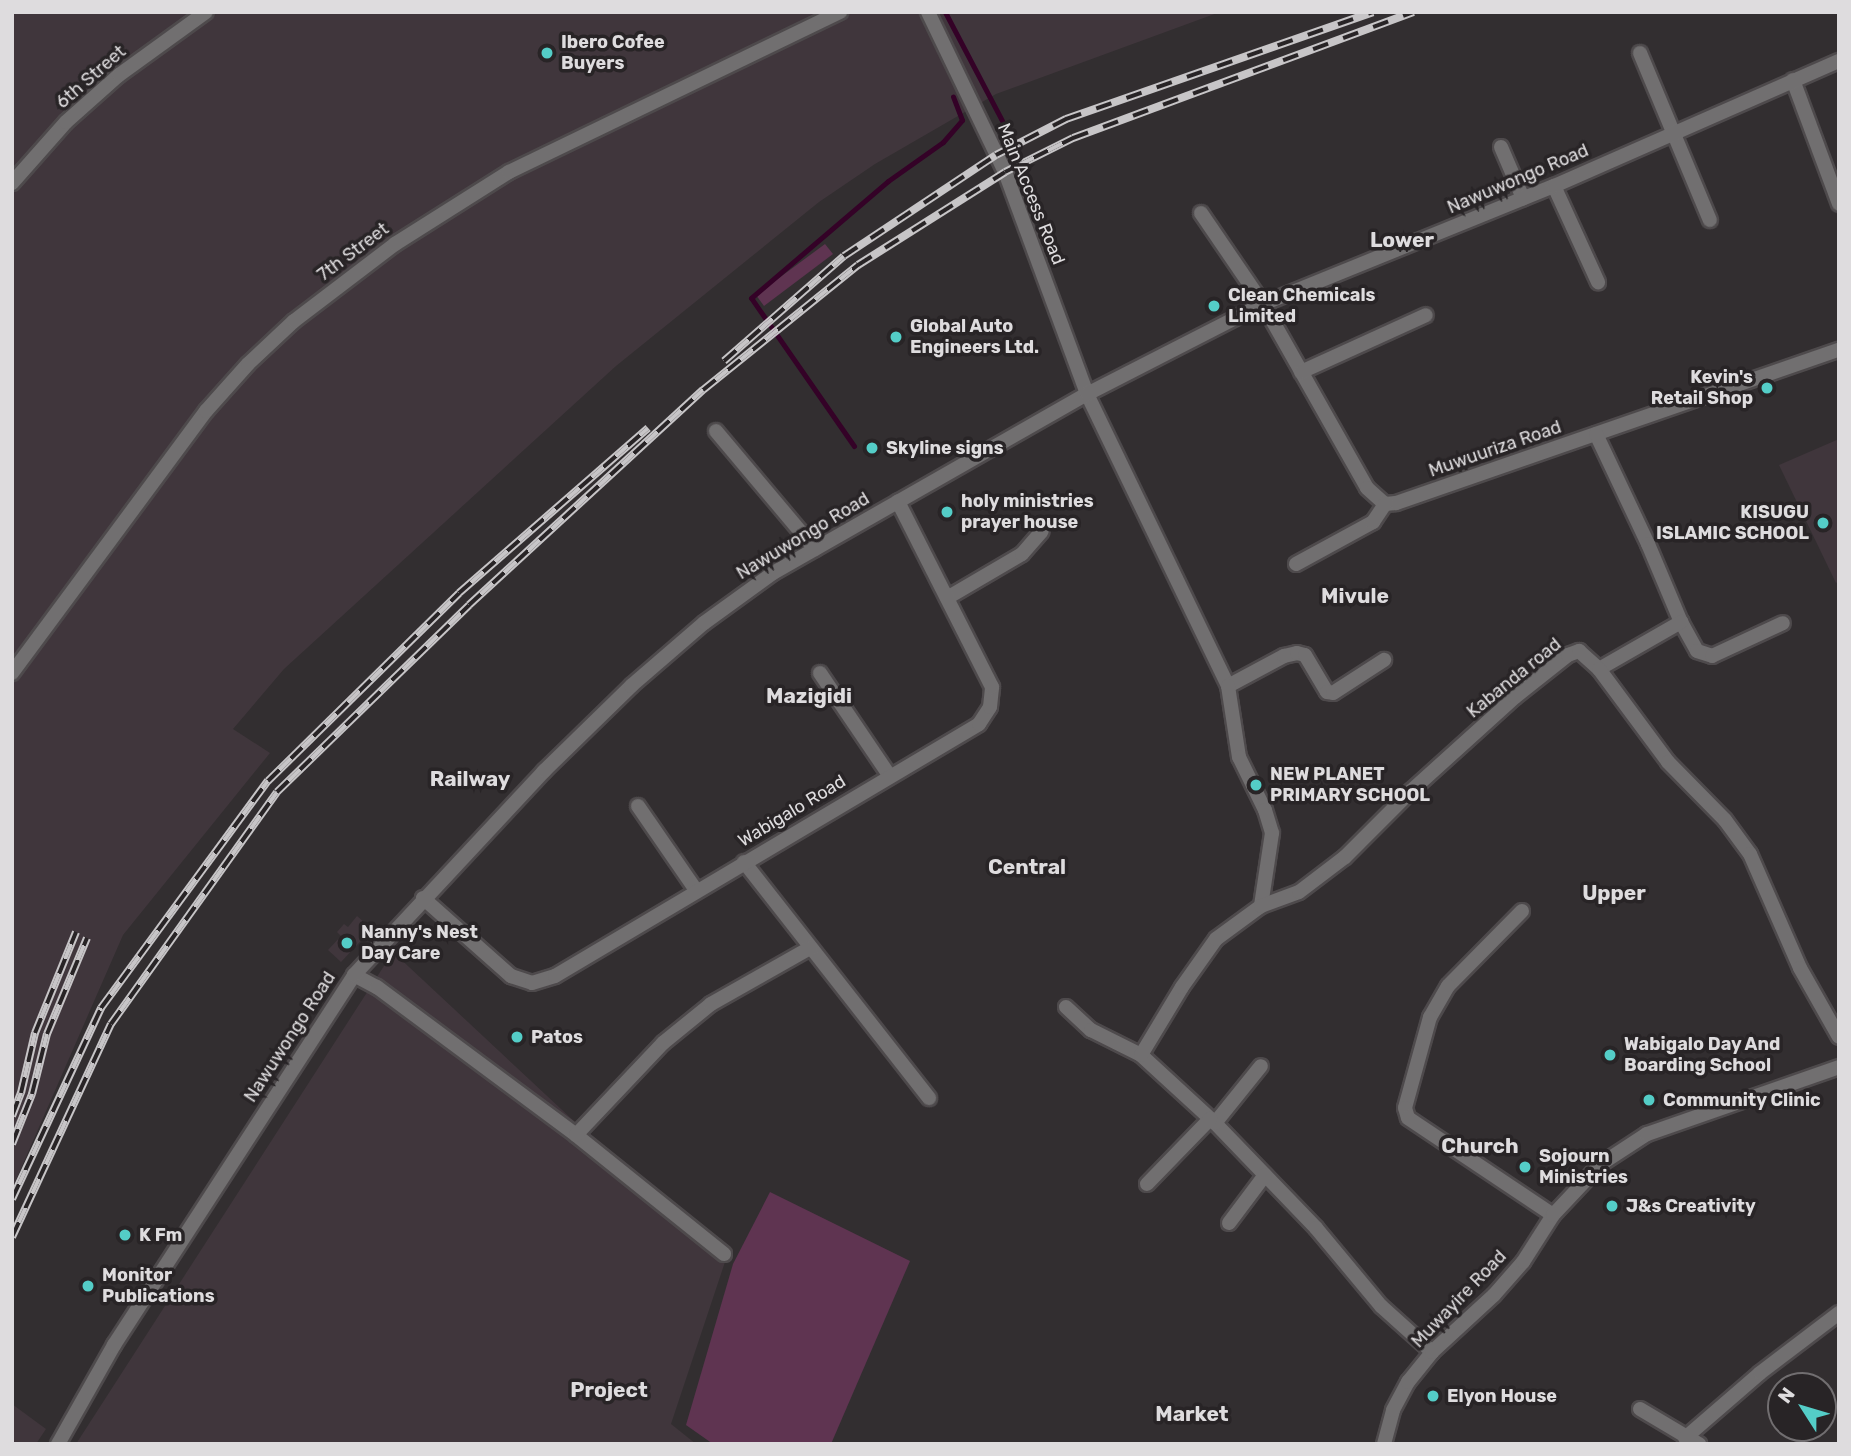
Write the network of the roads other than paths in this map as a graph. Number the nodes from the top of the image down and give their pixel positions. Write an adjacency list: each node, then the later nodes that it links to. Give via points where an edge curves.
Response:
1 (205, 12): 9 (street, 6th Street, via 119,75 66,122)
2 (840, 12): 33 (street, 7th Street, via 509,172 395,243 295,321 247,364 206,411)
3 (928, 12): 20 (street, Main Access Road, via 1005,172)
4 (1640, 53): 7 (street)
5 (1839, 61): 6 (street, Nawuwongo Road)
6 (1794, 80): 7 (street, Nawuwongo Road); 12 (street)
7 (1671, 134): 10 (street, Nawuwongo Road); 14 (street)
8 (1502, 147): 11 (street)
9 (12, 183)
10 (1554, 186): 11 (street, Nawuwongo Road); 15 (street)
11 (1523, 198): 16 (street, Nawuwongo Road)
12 (1839, 204)
13 (1201, 213): 16 (street)
14 (1710, 220)
15 (1598, 282)
16 (1263, 304): 19 (street); 20 (street, Nawuwongo Road)
17 (1426, 316): 19 (street)
18 (1839, 350): 22 (street, Muwuuriza Road)
19 (1301, 372): 24 (street, via 1367,488)
20 (1087, 394): 23 (street, Nawuwongo Road); 35 (street, Main Access Road)
21 (716, 431): 26 (street)
22 (1596, 434): 24 (street, Muwuuriza Road); 29 (street)
23 (898, 502): 26 (street, Nawuwongo Road); 28 (street, Wabigalo Road)
24 (1385, 504): 27 (street, via 1373,522)
25 (1042, 531): 28 (street, via 1022,554)
26 (815, 549): 40 (street, Nawuwongo Road, via 704,624 631,685)
27 (1296, 565)
28 (947, 598): 36 (street, Wabigalo Road, via 992,687 990,707 979,724)
29 (1681, 622): 30 (street, via 1704,656); 32 (street)
30 (1783, 623)
31 (1384, 660): 35 (street, via 1333,693 1306,655 1297,653)
32 (1599, 669): 41 (street, Kabanda road, via 1579,651 1568,656 1411,791 1345,857 1299,892); 46 (street, Kabanda road, via 1668,762 1725,820 1750,854 1800,968)
33 (12, 673)
34 (820, 673): 36 (street)
35 (1228, 686): 41 (street, Main Access Road, via 1238,757 1272,833)
36 (889, 775): 38 (street, Wabigalo Road)
37 (638, 806): 39 (street)
38 (744, 862): 39 (street, Wabigalo Road); 43 (street)
39 (696, 891): 40 (street, Wabigalo Road, via 555,976 532,983 511,976)
40 (423, 898): 44 (street, Nawuwongo Road)
41 (1261, 906): 47 (street, Kabanda road, via 1216,939)
42 (1522, 911): 55 (street, via 1476,955 1430,1017 1405,1114)
43 (810, 948): 50 (street); 52 (street, via 711,1004 663,1043)
44 (354, 975): 52 (street, via 377,987); 62 (street, Nawuwongo Road, via 114,1345)
45 (1066, 1007): 47 (street, via 1091,1030)
46 (1839, 1037)
47 (1141, 1055): 51 (street)
48 (1261, 1066): 51 (street)
49 (1839, 1067): 55 (street, Muwayire Road, via 1647,1134 1601,1164)
50 (929, 1098)
51 (1213, 1121): 53 (street); 54 (street)
52 (576, 1135): 57 (street)
53 (1265, 1175): 56 (street); 59 (street, via 1381,1306)
54 (1147, 1184)
55 (1553, 1214): 59 (street, Muwayire Road, via 1523,1262)
56 (1229, 1223)
57 (724, 1254)
58 (1839, 1313): 61 (street, via 1760,1373)
59 (1433, 1352): 63 (street, Muwayire Road, via 1408,1382 1393,1410)
60 (1640, 1409): 61 (street)
61 (1692, 1441)
62 (58, 1444)
63 (1384, 1444)

